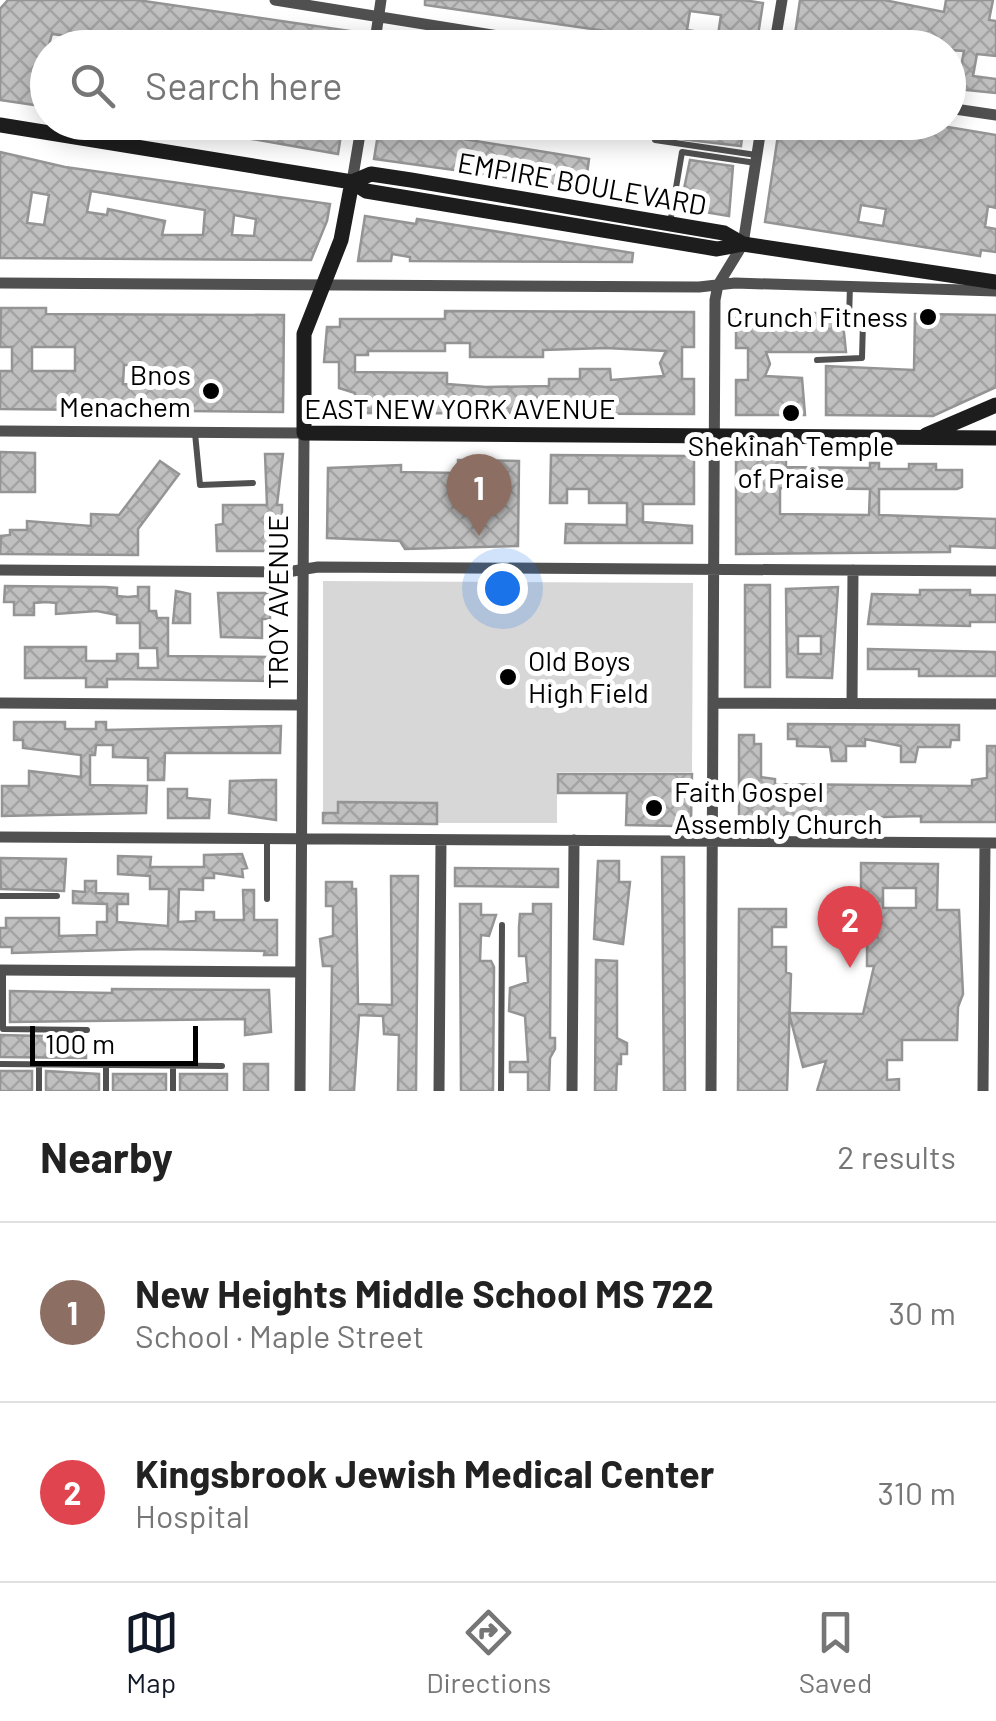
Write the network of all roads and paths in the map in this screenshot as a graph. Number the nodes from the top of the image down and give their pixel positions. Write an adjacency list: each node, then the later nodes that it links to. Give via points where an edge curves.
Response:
1 (275, 0): 4 (street)
2 (381, 0): 4 (street)
3 (782, 0): 7 (street)
4 (378, 16): 5 (street); 6 (street)
5 (376, 30)
6 (463, 30)
7 (777, 30)
8 (966, 111): 9 (street)
9 (996, 116)
10 (0, 126): 11 (main road, EMPIRE BOULEVARD)
11 (30, 131)
12 (88, 140): 17 (main road, EMPIRE BOULEVARD)
13 (359, 140): 17 (street, TROY AVENUE)
14 (655, 140): 16 (lane)
15 (760, 140): 16 (street)
16 (757, 159): 18 (lane, via 682,152); 19 (street)
17 (352, 182): 18 (main road, EMPIRE BOULEVARD, via 371,174); 19 (main road, EMPIRE BOULEVARD, via 366,191 717,249); 24 (main road, TROY AVENUE, via 341,240)
18 (670, 224): 19 (main road, EMPIRE BOULEVARD, via 724,233)
19 (743, 244): 20 (main road, EMPIRE BOULEVARD); 23 (street)
20 (996, 282)
21 (0, 283): 24 (street)
22 (850, 284): 23 (street); 25 (street); 26 (lane, via 849,319 863,324 861,360)
23 (718, 285): 24 (street); 31 (street)
24 (320, 287): 30 (main road, TROY AVENUE, via 304,334)
25 (996, 291)
26 (817, 360)
27 (996, 405): 32 (main road, EAST NEW YORK AVENUE)
28 (0, 431): 29 (street, EAST NEW YORK AVENUE)
29 (194, 432): 30 (street, EAST NEW YORK AVENUE); 34 (lane, via 200,485)
30 (304, 433): 31 (main road, EAST NEW YORK AVENUE); 35 (street, TROY AVENUE)
31 (715, 435): 32 (main road, EAST NEW YORK AVENUE); 36 (street)
32 (919, 438): 33 (main road, EAST NEW YORK AVENUE)
33 (996, 438)
34 (253, 483)
35 (303, 569): 36 (street); 37 (street); 44 (street, TROY AVENUE)
36 (714, 569): 38 (street); 41 (street)
37 (0, 570)
38 (853, 570): 39 (street); 42 (street)
39 (996, 571)
40 (0, 703): 44 (street)
41 (713, 703): 42 (street); 50 (street)
42 (852, 703): 43 (street)
43 (996, 704)
44 (302, 705): 47 (street, TROY AVENUE)
45 (0, 837): 46 (street)
46 (267, 839): 47 (street); 54 (lane)
47 (301, 839): 48 (street); 57 (street, TROY AVENUE)
48 (441, 840): 49 (street); 68 (street)
49 (574, 840): 50 (street); 70 (street)
50 (714, 841): 51 (street); 71 (street)
51 (990, 843): 72 (street)
52 (0, 896): 53 (lane)
53 (58, 896)
54 (266, 899)
55 (502, 926): 69 (lane)
56 (2, 970): 57 (street); 58 (lane, via 3,1030)
57 (300, 972): 67 (street, TROY AVENUE)
58 (87, 1030)
59 (1, 1064): 60 (lane)
60 (39, 1064): 61 (lane); 64 (lane)
61 (106, 1065): 62 (lane); 65 (lane)
62 (173, 1066): 63 (lane); 66 (lane)
63 (222, 1066)
64 (39, 1091)
65 (106, 1091)
66 (173, 1091)
67 (300, 1091)
68 (439, 1091)
69 (501, 1091)
70 (572, 1091)
71 (711, 1091)
72 (984, 1091)

